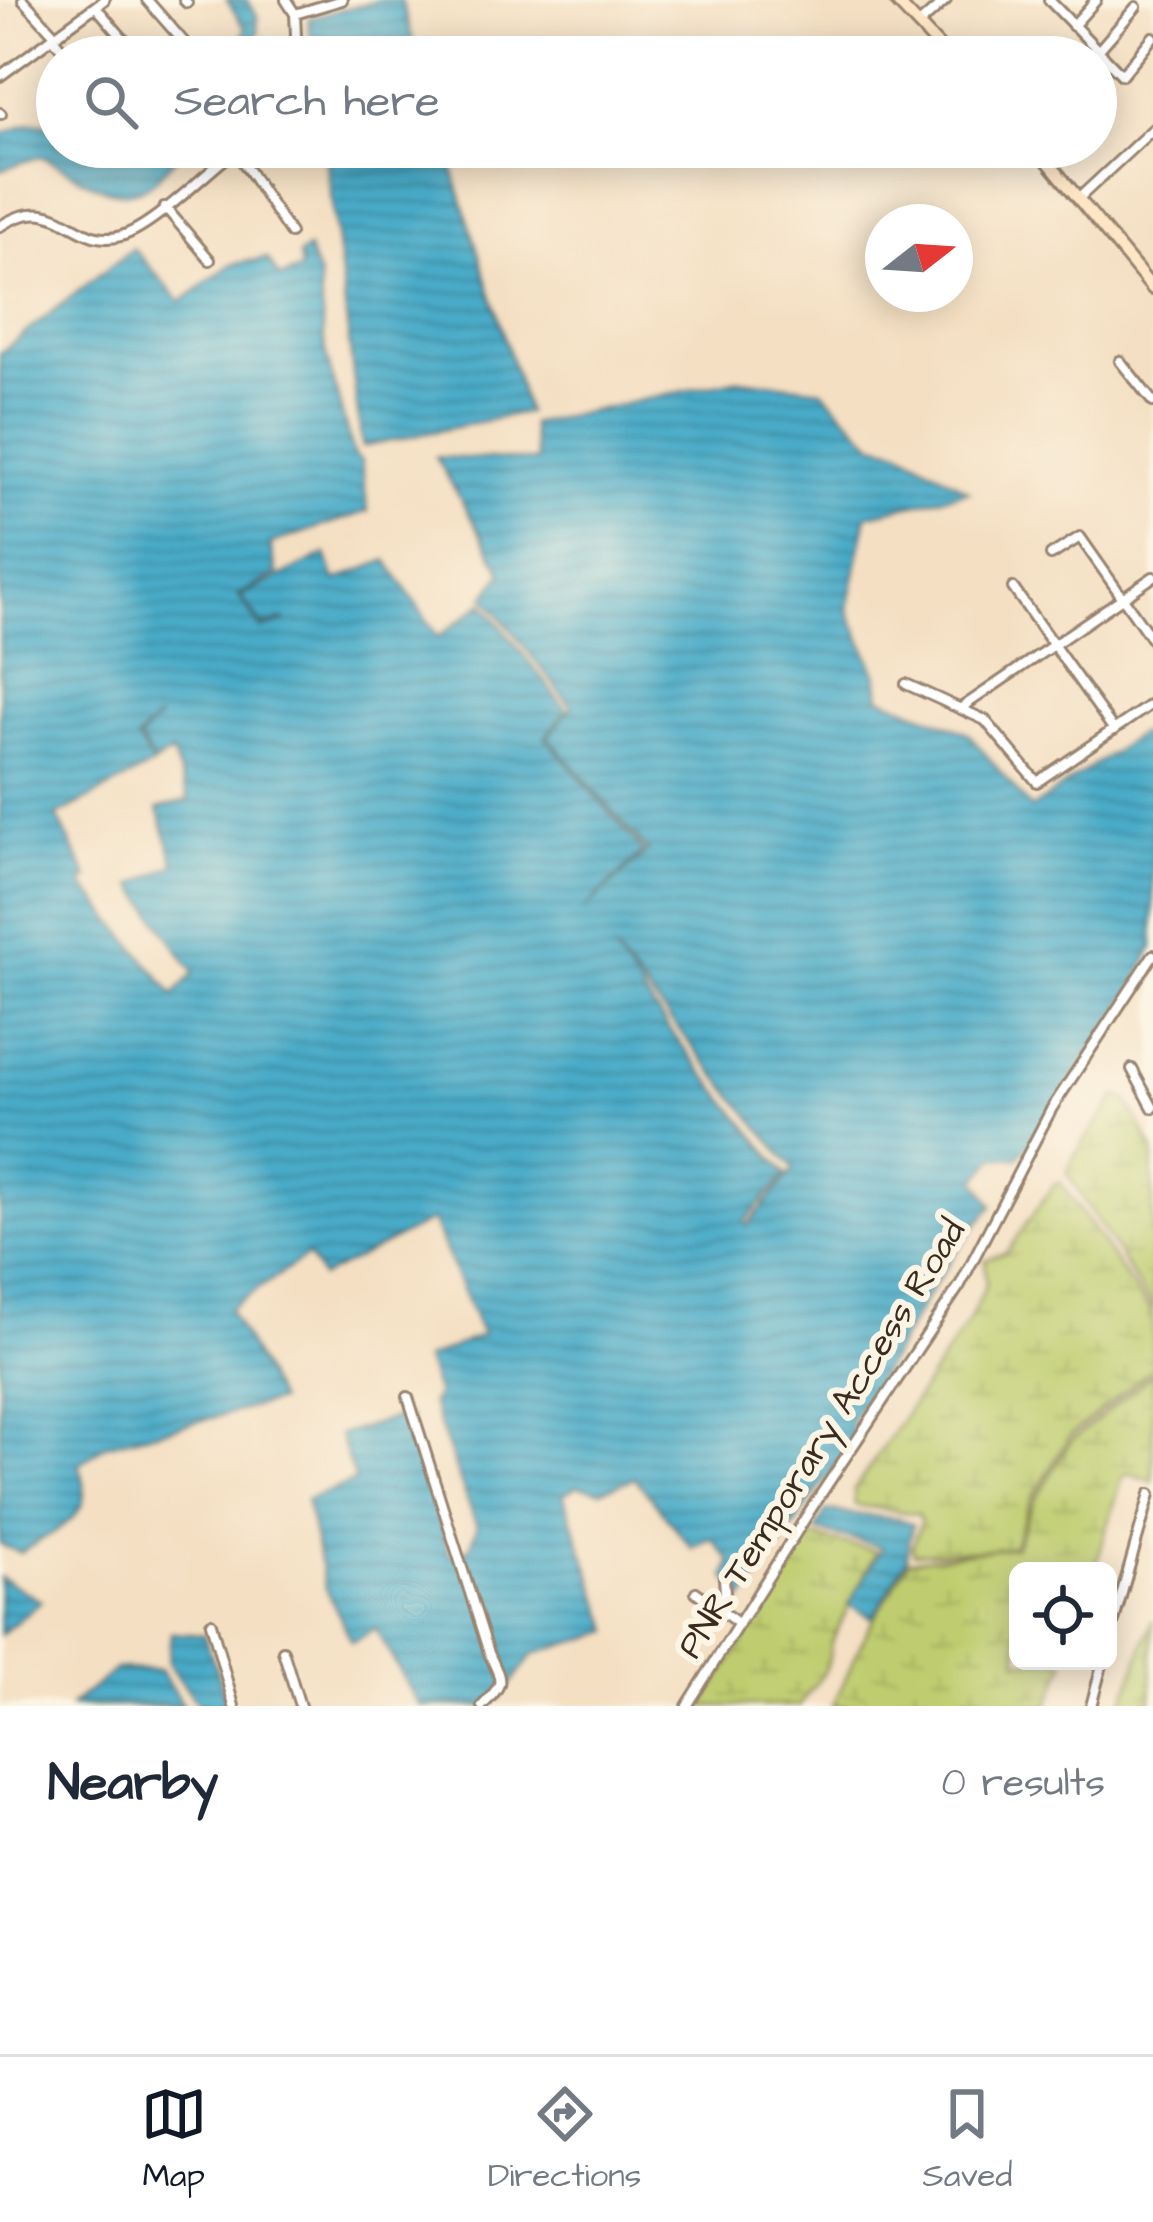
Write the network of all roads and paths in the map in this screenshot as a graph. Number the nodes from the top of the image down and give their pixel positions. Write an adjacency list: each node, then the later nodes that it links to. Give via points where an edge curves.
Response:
1 (23, 0): 15 (street)
2 (77, 0): 10 (street)
3 (147, 0): 18 (street)
4 (286, 0): 12 (street)
5 (343, 0): 12 (street)
6 (895, 0): 13 (main road)
7 (946, 0): 13 (street)
8 (1096, 0): 14 (street)
9 (1051, 1): 14 (street)
10 (96, 6): 16 (street); 17 (street)
11 (1136, 7): 22 (street)
12 (296, 14): 19 (street)
13 (918, 26): 20 (main road)
14 (1073, 26): 21 (street)
15 (53, 36)
16 (55, 36)
17 (121, 36)
18 (179, 36)
19 (297, 36)
20 (928, 36)
21 (1083, 36)
22 (1111, 36)
23 (1153, 37): 25 (street)
24 (36, 50): 26 (street)
25 (1117, 71)
26 (0, 76)
27 (1153, 129): 28 (street)
28 (1117, 163)
29 (213, 168): 34 (street)
30 (249, 168): 36 (street)
31 (1054, 168): 33 (main road)
32 (1111, 168): 33 (street)
33 (1079, 198): 38 (main road)
34 (165, 207): 35 (street, via 126,236 110,238 43,213); 37 (street)
35 (0, 226)
36 (290, 233)
37 (210, 260)
38 (1153, 289)
39 (1120, 361): 40 (street)
40 (1152, 398)
41 (1051, 555): 44 (street, via 1080,537)
42 (1153, 577): 44 (street)
43 (1013, 588): 46 (street)
44 (1123, 598): 45 (street); 46 (street)
45 (1153, 640)
46 (1054, 645): 49 (street); 50 (street)
47 (906, 684): 49 (street)
48 (1153, 703): 50 (street)
49 (959, 709): 50 (street, via 985,720 1037,782)
50 (1114, 730)
51 (1153, 955): 61 (street, PNR Temporary Access Road, via 1052,1108 960,1285)
52 (1132, 1069): 53 (street)
53 (1152, 1103)
54 (408, 1397): 66 (street, via 501,1678)
55 (1150, 1494): 59 (street)
56 (724, 1576): 58 (street)
57 (696, 1592): 58 (street)
58 (717, 1608): 61 (street)
59 (1117, 1610)
60 (211, 1623): 64 (street)
61 (739, 1624): 67 (street, PNR Temporary Access Road)
62 (283, 1651): 65 (street)
63 (1101, 1670): 68 (street)
64 (234, 1706)
65 (300, 1706)
66 (482, 1706)
67 (687, 1706)
68 (1091, 1706)

